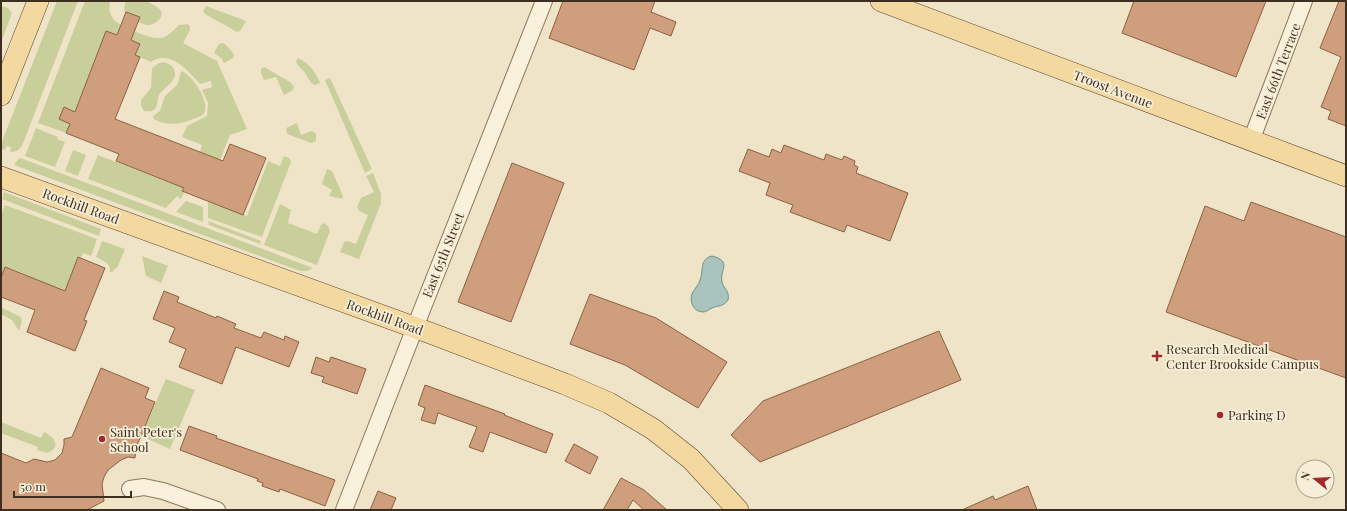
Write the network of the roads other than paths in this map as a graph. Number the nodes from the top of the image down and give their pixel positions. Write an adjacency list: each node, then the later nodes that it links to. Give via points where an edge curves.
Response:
1 (38, 1): 5 (main road)
2 (544, 1): 9 (street, East 65th Street)
3 (881, 1): 6 (main road, Troost Avenue)
4 (1304, 1): 6 (street, East 66th Terrace)
5 (1, 95)
6 (1251, 141): 7 (main road, Troost Avenue)
7 (1346, 176)
8 (1, 177): 9 (main road, Rockhill Road)
9 (415, 328): 12 (street, East 65th Street); 13 (main road, Rockhill Road, via 609,403 653,429 691,459)
10 (130, 489): 11 (street, via 144,487 163,491)
11 (217, 510)
12 (344, 510)
13 (738, 510)

